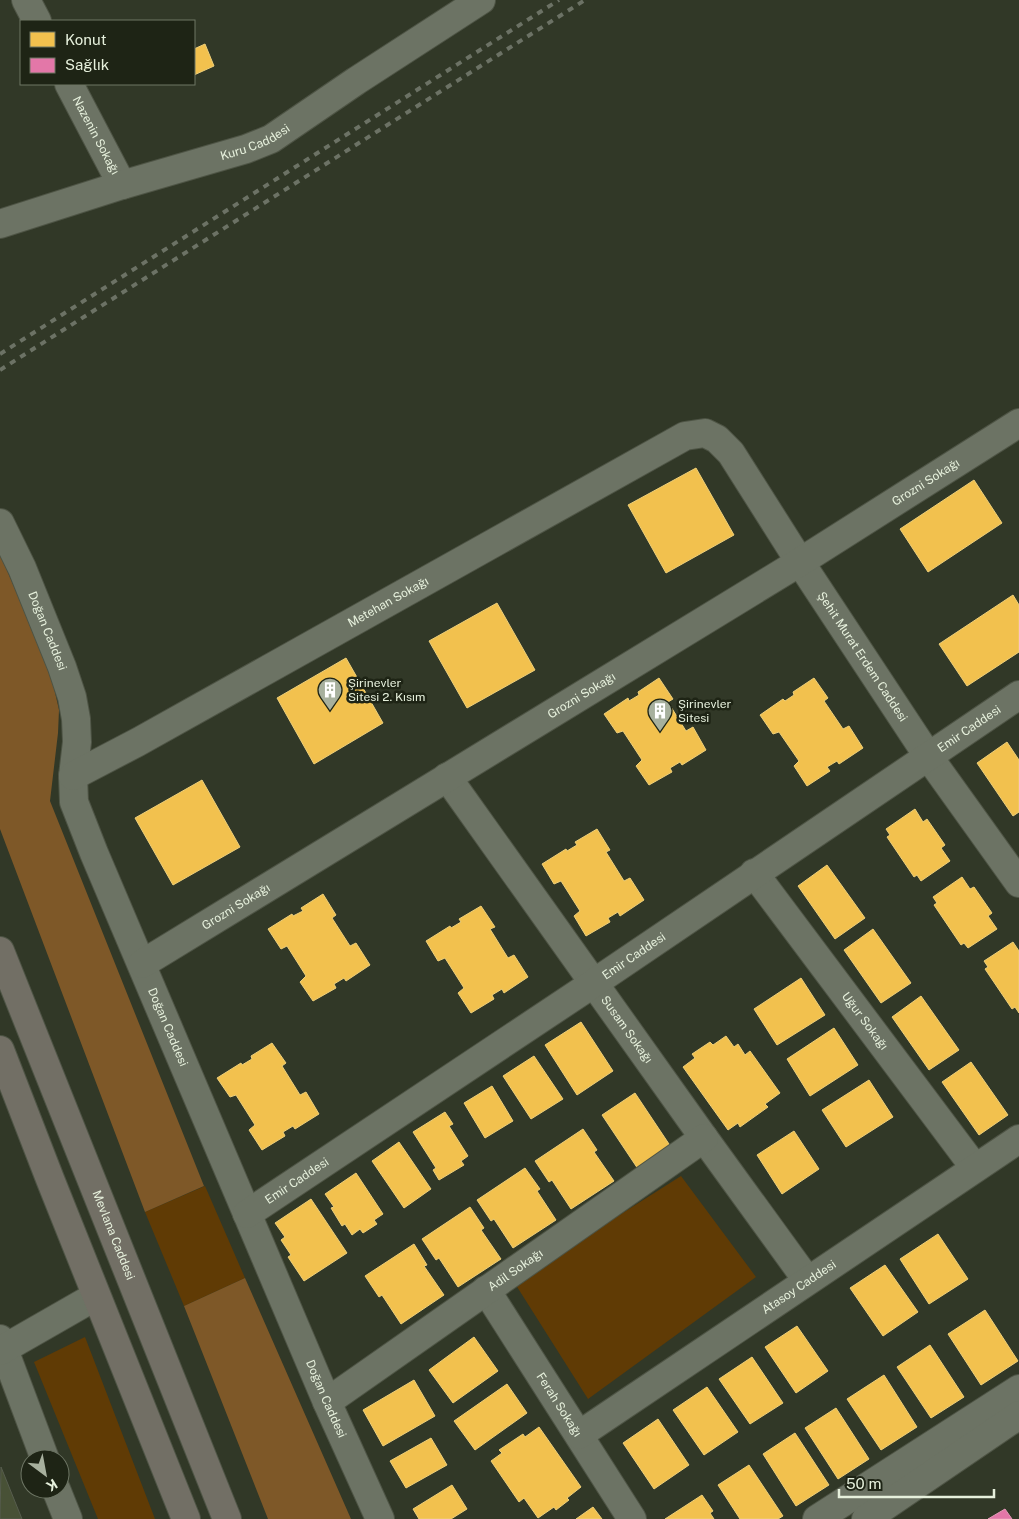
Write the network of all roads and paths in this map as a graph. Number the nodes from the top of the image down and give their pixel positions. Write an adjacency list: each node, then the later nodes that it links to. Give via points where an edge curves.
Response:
1 (26, 0): 3 (street)
2 (481, 0): 5 (street, Kuru Caddesi, via 271,139 246,150)
3 (36, 20)
4 (70, 85): 5 (street, Nazenin Sokağı)
5 (122, 186): 6 (street, Kuru Caddesi)
6 (0, 224)
7 (1019, 422): 10 (street, Grozni Sokağı)
8 (706, 433): 10 (street, Şehit Murat Erdem Caddesi, via 731,453); 13 (street, Metehan Sokağı, via 685,436)
9 (0, 523): 13 (street, Doğan Caddesi, via 22,568 72,697 77,742)
10 (800, 562): 12 (street, Şehit Murat Erdem Caddesi); 14 (street, Grozni Sokağı)
11 (1019, 695): 12 (street, Emir Caddesi)
12 (928, 756): 15 (street, Emir Caddesi); 16 (street, Şehit Murat Erdem Caddesi)
13 (73, 776): 18 (street, Doğan Caddesi, via 74,802)
14 (447, 777): 18 (street, Grozni Sokağı); 19 (street, Susam Sokağı)
15 (754, 873): 19 (street, Emir Caddesi); 23 (street, Uğur Sokağı)
16 (1019, 883)
17 (0, 951): 37 (main road, Mevlana Caddesi)
18 (142, 964): 24 (street, Doğan Caddesi)
19 (594, 983): 21 (street, Susam Sokağı); 24 (street, Emir Caddesi)
20 (0, 1050): 27 (main road)
21 (704, 1138): 25 (street, Susam Sokağı); 26 (street, Adil Sokağı)
22 (1019, 1139): 23 (street, Atasoy Caddesi)
23 (975, 1168): 25 (street, Atasoy Caddesi)
24 (247, 1214): 30 (street, Doğan Caddesi)
25 (807, 1280): 32 (street, Atasoy Caddesi)
26 (486, 1290): 30 (street, Adil Sokağı); 32 (street, Ferah Sokağı)
27 (96, 1296): 28 (street); 36 (main road)
28 (1, 1346): 33 (street)
29 (1019, 1389): 40 (street)
30 (327, 1402): 38 (street, Doğan Caddesi)
31 (1019, 1416): 41 (street)
32 (579, 1435): 39 (street, Ferah Sokağı)
33 (41, 1449)
34 (60, 1499): 35 (street)
35 (68, 1519)
36 (186, 1519)
37 (227, 1519)
38 (380, 1519)
39 (632, 1519)
40 (817, 1519)
41 (866, 1519)

